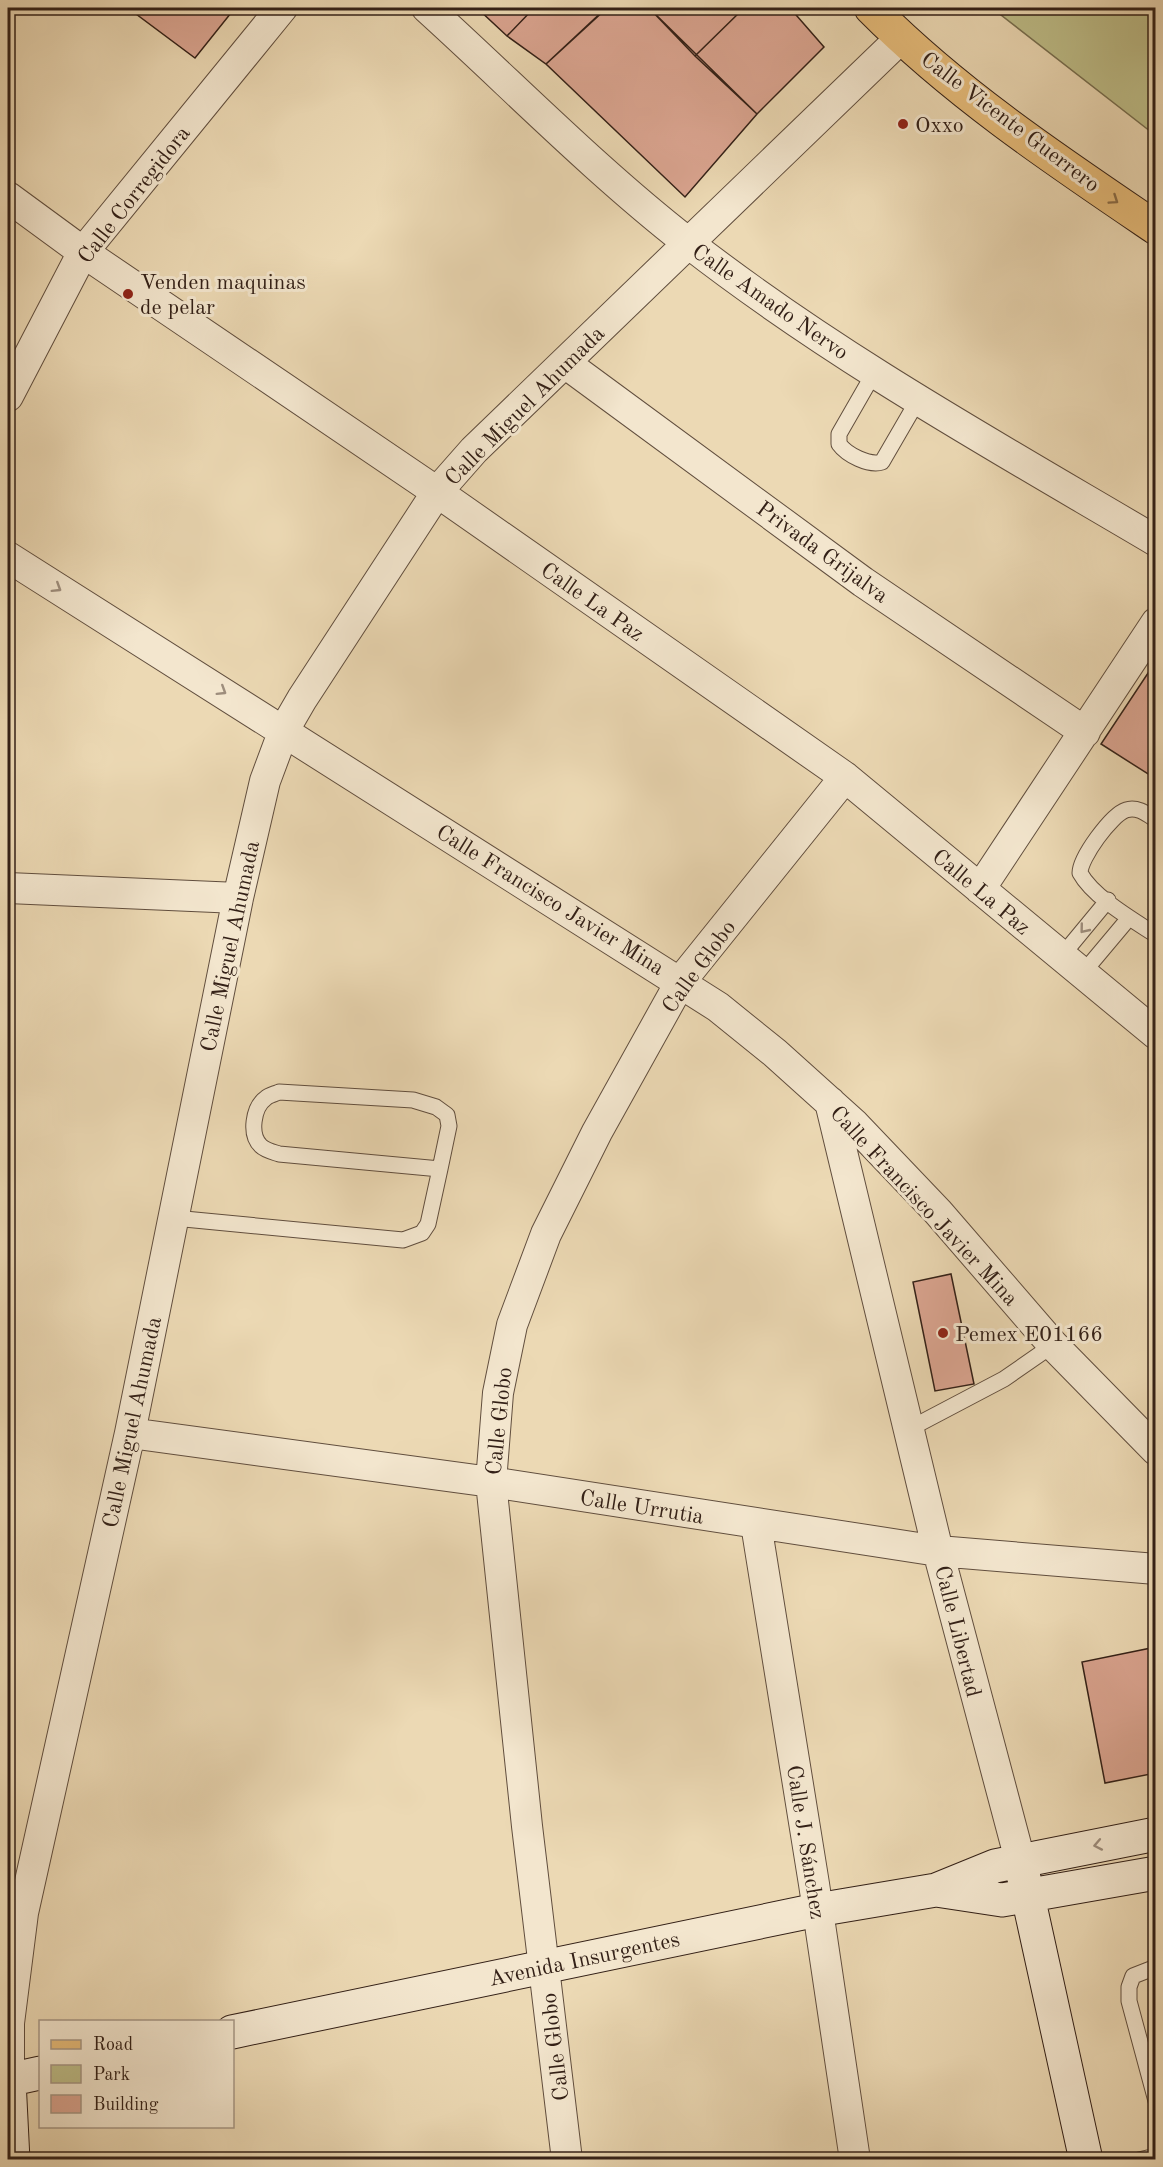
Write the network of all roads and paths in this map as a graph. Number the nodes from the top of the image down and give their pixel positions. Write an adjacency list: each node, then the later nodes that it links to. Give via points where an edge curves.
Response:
1 (282, 8): 8 (street, Calle Corregidora)
2 (428, 8): 7 (street, Calle Amado Nervo)
3 (871, 8): 4 (main road, Calle Vicente Guerrero)
4 (902, 37): 6 (main road, Calle Vicente Guerrero, one-way to 6, via 976,99); 7 (street, Calle Miguel Ahumada)
5 (8, 197): 8 (street, Calle La Paz)
6 (1155, 228)
7 (689, 244): 9 (street, Calle Miguel Ahumada); 10 (street, Calle Amado Nervo)
8 (83, 252): 11 (street, Calle Corregidora); 13 (street, Calle La Paz)
9 (565, 363): 13 (street, Calle Miguel Ahumada, via 474,450); 18 (street, Privada Grijalva, via 863,582)
10 (874, 373): 12 (street, Calle Amado Nervo); 12 (lane, via 839,434 843,449 870,463 882,462)
11 (8, 396)
12 (918, 400): 14 (street, Calle Amado Nervo)
13 (437, 492): 17 (street, Calle Miguel Ahumada); 19 (street, Calle La Paz)
14 (1155, 541)
15 (8, 557): 17 (street, Calle Francisco Javier Mina, one-way to 17)
16 (1155, 623): 18 (street)
17 (284, 730): 23 (street, Calle Miguel Ahumada, via 265,781); 28 (street, Calle Francisco Javier Mina)
18 (1085, 732): 22 (street)
19 (845, 777): 22 (street, Calle La Paz); 28 (street, Calle Globo)
20 (1155, 820): 24 (lane, via 1137,809 1125,810 1083,857 1080,873 1084,882)
21 (8, 888): 23 (street)
22 (980, 889): 27 (street, Calle La Paz)
23 (238, 898): 32 (street, Calle Miguel Ahumada)
24 (1108, 900): 25 (lane); 27 (lane, one-way to 27)
25 (1129, 918): 26 (lane); 27 (lane)
26 (1155, 935)
27 (1071, 966): 29 (street, Calle La Paz)
28 (681, 981): 30 (street, Calle Francisco Javier Mina, via 775,1053); 37 (street, Calle Globo, via 597,1132 542,1244 510,1337 498,1393)
29 (1155, 1035)
30 (830, 1102): 33 (street, Calle Francisco Javier Mina, via 938,1212); 34 (street, Calle Libertad)
31 (441, 1169): 31 (lane, via 449,1126 447,1115 427,1103 301,1091 279,1092 265,1098 257,1108 255,1138 261,1147 279,1154); 32 (lane, via 428,1224 422,1233 403,1240)
32 (174, 1218): 35 (street, Calle Miguel Ahumada)
33 (1053, 1345): 34 (lane, via 1004,1379); 36 (street, Calle Francisco Javier Mina)
34 (909, 1429): 39 (street, Calle Libertad)
35 (130, 1433): 37 (street, Calle Urrutia); 51 (street, Calle Miguel Ahumada, via 23,1913 9,2023)
36 (1155, 1450)
37 (491, 1482): 38 (street, Calle Urrutia); 47 (street, Calle Globo)
38 (756, 1524): 39 (street, Calle Urrutia); 46 (street, Calle J. Sánchez)
39 (938, 1551): 40 (street, Calle Urrutia); 42 (street, Calle Libertad)
40 (1155, 1569)
41 (1155, 1834): 42 (main road, Avenida Insurgentes, one-way to 42)
42 (1020, 1860): 44 (main road, Avenida Insurgentes); 45 (main road, Calle Libertad)
43 (1155, 1873): 45 (main road, Avenida Insurgentes)
44 (936, 1890): 45 (main road, Avenida Insurgentes, via 1002,1900); 46 (main road, Avenida Insurgentes)
45 (1028, 1896): 57 (main road, Calle Libertad)
46 (817, 1910): 47 (main road, Avenida Insurgentes); 56 (street, Calle J. Sánchez)
47 (544, 1966): 49 (main road, Avenida Insurgentes); 55 (street, Calle Globo)
48 (1155, 1967): 52 (lane, via 1133,1976 1129,2001)
49 (234, 2032)
50 (39, 2073): 51 (main road)
51 (8, 2080): 54 (main road)
52 (1155, 2102)
53 (1155, 2156): 58 (lane)
54 (13, 2160)
55 (567, 2160)
56 (855, 2160)
57 (1086, 2160)
58 (1138, 2160)

